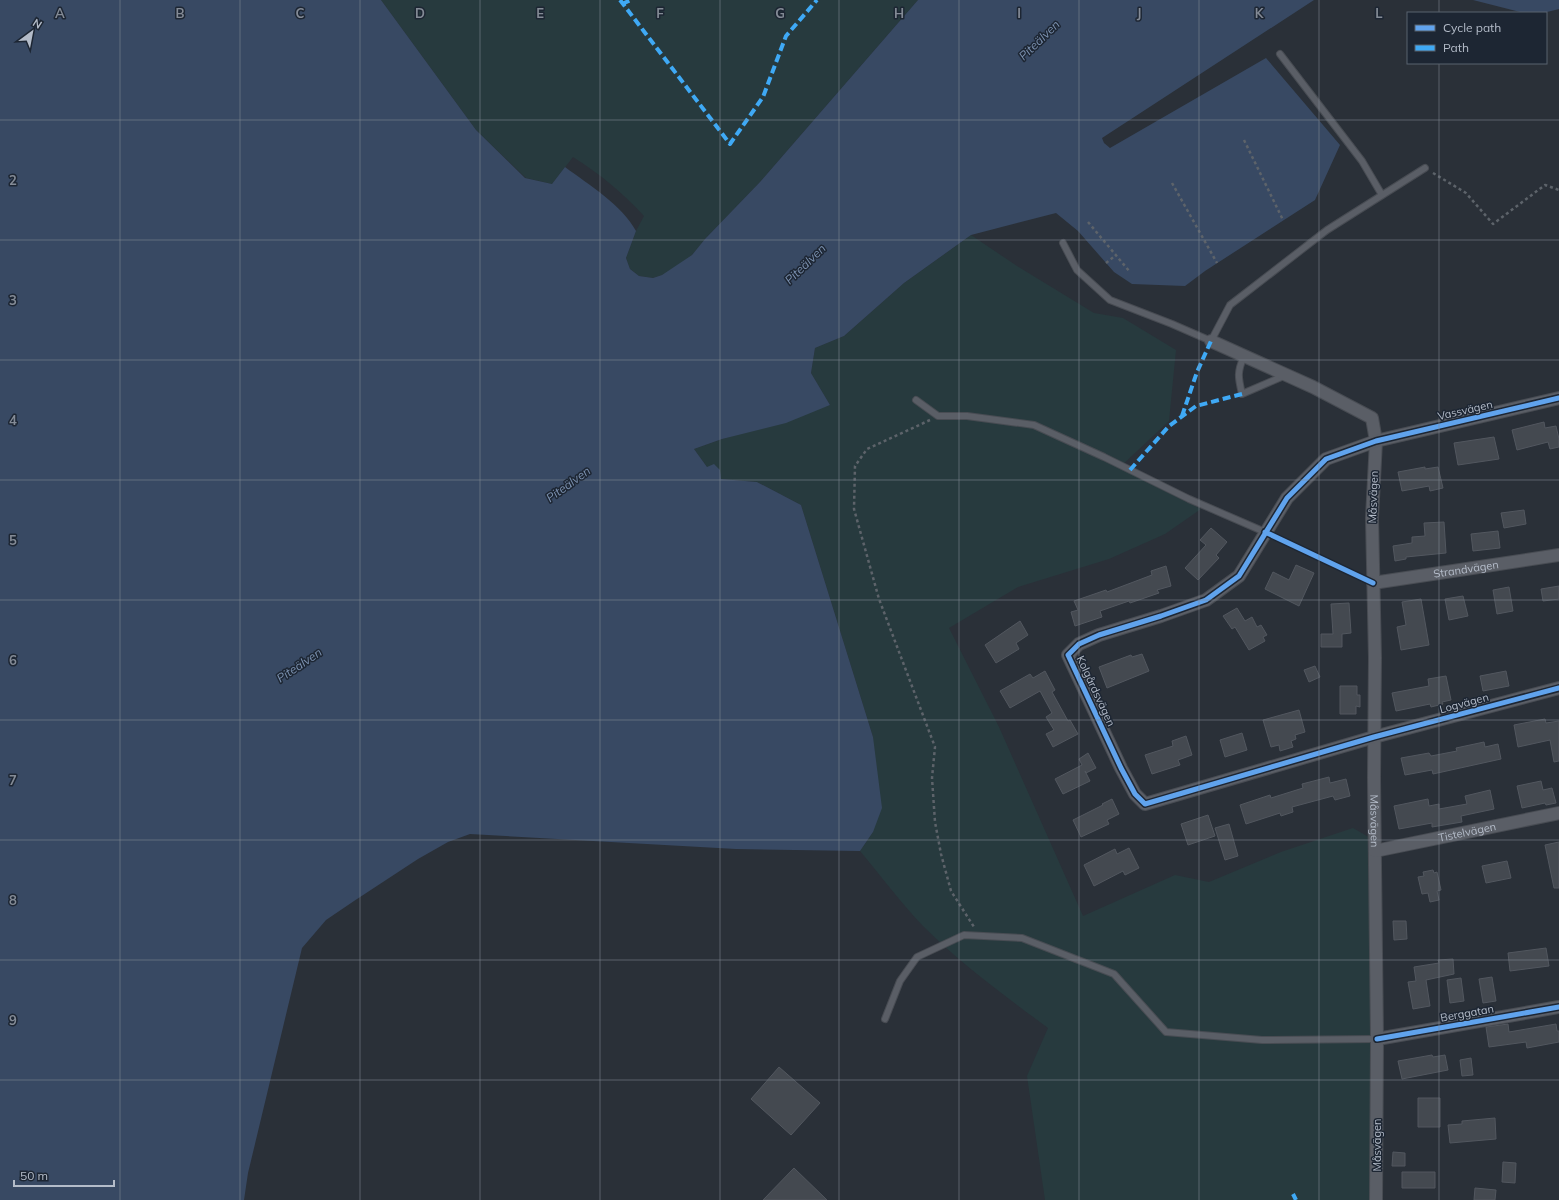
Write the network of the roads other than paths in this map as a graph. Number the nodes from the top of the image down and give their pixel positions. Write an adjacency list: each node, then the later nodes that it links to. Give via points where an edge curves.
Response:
1 (1280, 54): 3 (lane, via 1362,161)
2 (1424, 168): 3 (lane)
3 (1382, 195): 5 (lane, via 1326,230 1230,305)
4 (1063, 243): 5 (lane, via 1077,270 1110,300)
5 (1211, 341): 6 (street)
6 (1244, 356): 7 (street); 7 (lane, via 1238,378 1242,394)
7 (1286, 375): 10 (street, via 1372,418)
8 (1559, 398): 10 (street, Vassvägen)
9 (916, 400): 11 (lane, via 938,416 967,416 1034,425)
10 (1376, 442): 11 (street, Kolgårdsvägen, via 1326,460 1287,498); 13 (street, Måsvägen, via 1372,518)
11 (1265, 532): 15 (street, Kolgårdsvägen, via 1239,576 1206,600 1099,635 1079,644 1068,655 1131,787 1145,804)
12 (1559, 555): 13 (street, Strandvägen)
13 (1373, 583): 15 (street, Måsvägen)
14 (1559, 688): 15 (street, Logvägen)
15 (1374, 738): 17 (street, Måsvägen)
16 (1559, 813): 17 (street, Tistelvägen)
17 (1375, 851): 20 (street, Måsvägen)
18 (1559, 1007): 20 (street, Berggatan)
19 (885, 1019): 20 (lane, via 900,981 917,958 964,935 1022,938 1114,974 1166,1032 1262,1040)
20 (1377, 1039): 21 (street, Måsvägen)
21 (1376, 1200)

